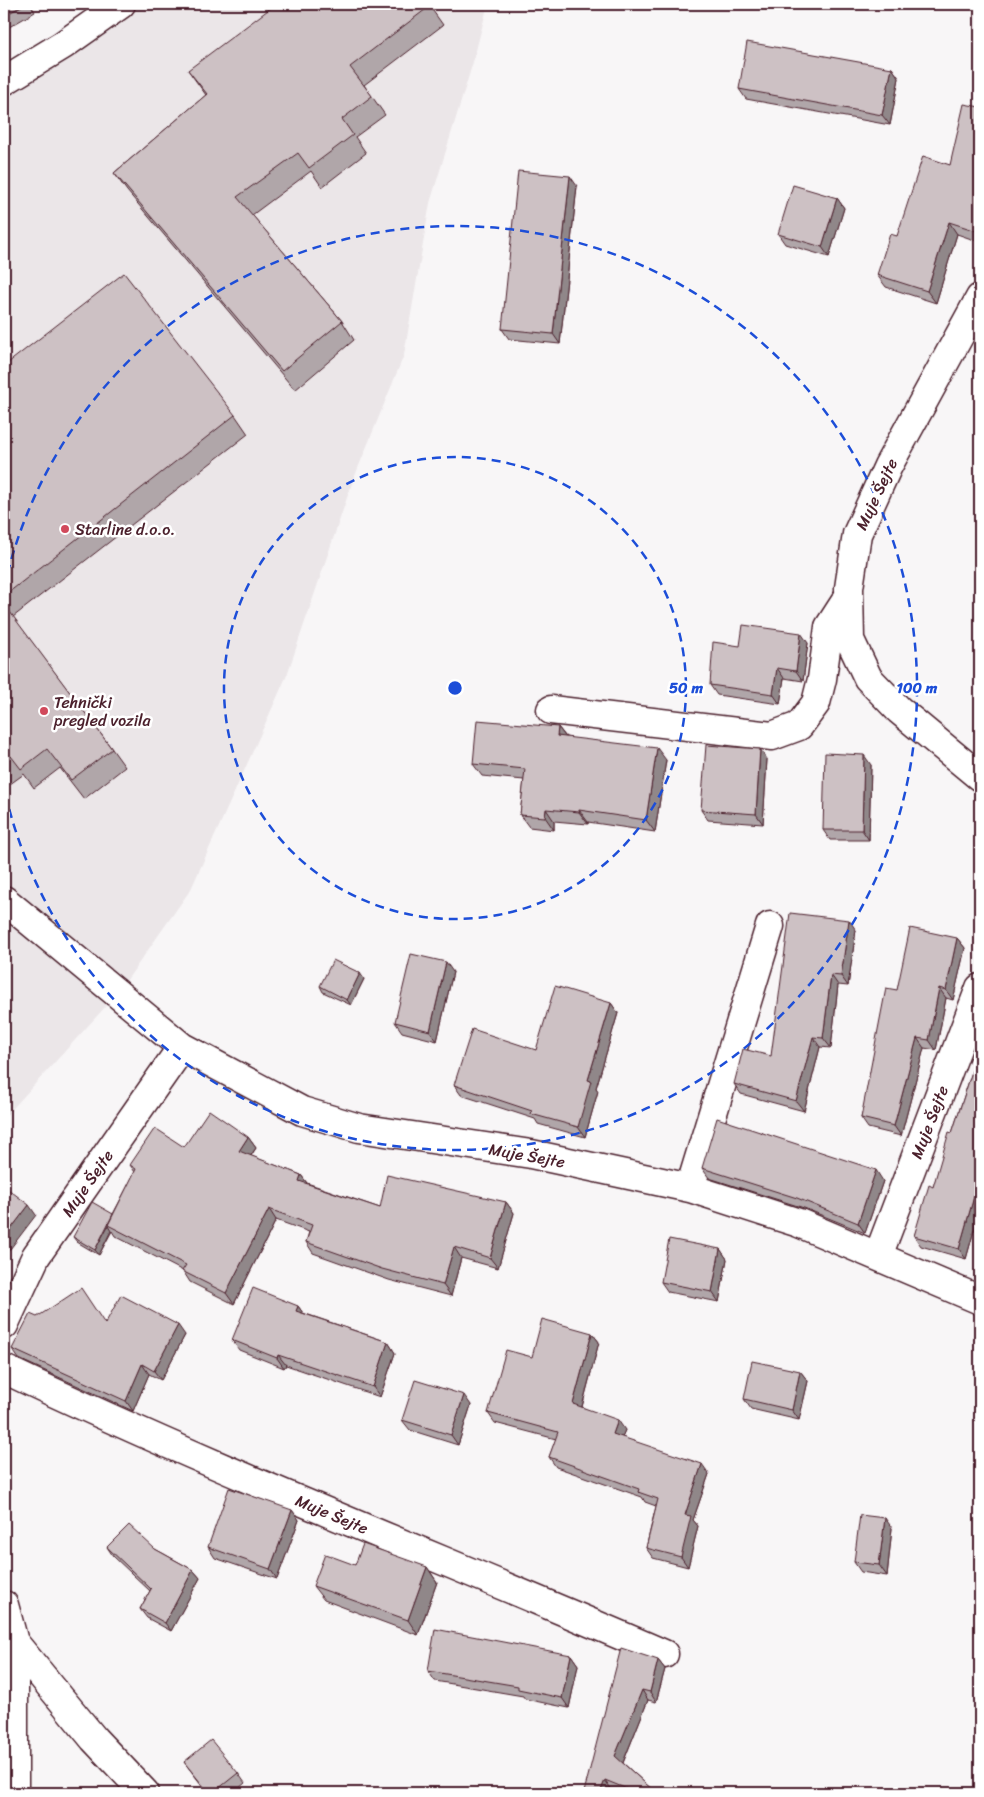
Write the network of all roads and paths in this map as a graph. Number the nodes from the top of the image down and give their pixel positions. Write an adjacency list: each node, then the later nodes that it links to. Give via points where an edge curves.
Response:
1 (121, 4): 2 (street)
2 (4, 81)
3 (980, 298): 4 (street, Muje Šejte, via 888,466 857,534)
4 (850, 596): 5 (street, via 829,627 816,703 799,726 772,736); 6 (street, Muje Šejte, via 850,640 868,678 900,710)
5 (551, 710)
6 (980, 777)
7 (4, 900): 10 (street, Muje Šejte)
8 (770, 926): 11 (street)
9 (980, 988): 12 (street, Muje Šejte)
10 (182, 1047): 11 (street, Muje Šejte, via 302,1111 358,1128 531,1154); 14 (street, Muje Šejte, via 36,1256)
11 (690, 1188): 12 (street, Muje Šejte, via 799,1222)
12 (878, 1256): 13 (street, Muje Šejte)
13 (980, 1300)
14 (4, 1325)
15 (4, 1369): 18 (street, Muje Šejte, via 330,1514)
16 (4, 1605): 17 (street)
17 (14, 1642): 19 (street); 20 (street, via 94,1739)
18 (664, 1654)
19 (14, 1793)
20 (144, 1793)

